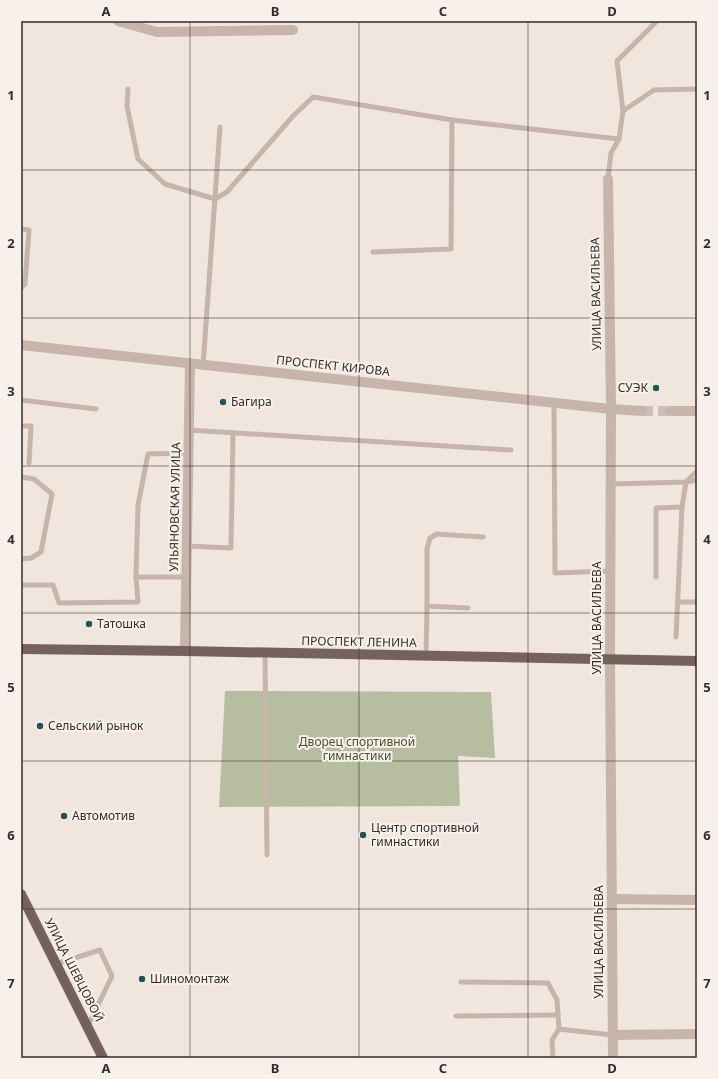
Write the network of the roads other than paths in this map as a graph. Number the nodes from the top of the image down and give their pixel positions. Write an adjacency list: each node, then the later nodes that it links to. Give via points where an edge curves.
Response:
1 (118, 21): 3 (street, via 157,32)
2 (657, 21): 6 (lane, via 617,61)
3 (293, 30)
4 (128, 89): 11 (lane, via 128,106 138,159 165,184)
5 (697, 89): 6 (lane, via 654,90)
6 (623, 111): 9 (lane)
7 (452, 120): 9 (lane); 11 (lane, via 313,97 293,116 227,192); 13 (lane, via 450,249)
8 (220, 127): 11 (lane)
9 (619, 139): 10 (lane, via 612,153)
10 (608, 178): 21 (street, УЛИЦА ВАСИЛЬЕВА)
11 (215, 199): 17 (lane)
12 (21, 229): 14 (lane, via 29,230 25,284)
13 (373, 252)
14 (21, 288)
15 (21, 345): 16 (street, ПРОСПЕКТ КИРОВА)
16 (190, 364): 17 (street, ПРОСПЕКТ КИРОВА); 26 (street, УЛЬЯНОВСКАЯ УЛИЦА)
17 (203, 366): 19 (street, ПРОСПЕКТ КИРОВА)
18 (21, 400): 20 (lane)
19 (554, 402): 21 (street, ПРОСПЕКТ КИРОВА); 40 (lane, via 555,573)
20 (96, 409)
21 (611, 409): 22 (street, ПРОСПЕКТ КИРОВА); 35 (street, УЛИЦА ВАСИЛЬЕВА)
22 (643, 411)
23 (670, 411): 24 (street)
24 (697, 411)
25 (21, 426): 30 (lane, via 31,426)
26 (189, 430): 27 (lane); 29 (street, УЛЬЯНОВСКАЯ УЛИЦА)
27 (233, 433): 28 (lane); 38 (lane, via 231,548)
28 (511, 450)
29 (189, 453): 38 (street, УЛЬЯНОВСКАЯ УЛИЦА); 42 (lane, via 148,454 138,505)
30 (28, 463)
31 (697, 471): 34 (lane)
32 (21, 477): 39 (lane, via 34,479 52,494 40,552 31,558)
33 (697, 480): 34 (lane)
34 (686, 482): 35 (lane); 36 (lane)
35 (610, 484): 40 (street, УЛИЦА ВАСИЛЬЕВА)
36 (682, 507): 43 (lane, via 656,508); 45 (lane)
37 (482, 537): 47 (lane, via 437,534 430,538 426,549)
38 (187, 546): 41 (street, УЛЬЯНОВСКАЯ УЛИЦА)
39 (21, 559)
40 (610, 571): 54 (street, УЛИЦА ВАСИЛЬЕВА)
41 (186, 576): 42 (lane); 51 (street, УЛЬЯНОВСКАЯ УЛИЦА)
42 (136, 577): 44 (lane, via 138,602 59,603 53,585)
43 (656, 577)
44 (21, 585)
45 (678, 602): 46 (lane); 49 (lane)
46 (697, 602)
47 (427, 606): 48 (lane); 53 (lane)
48 (468, 608)
49 (676, 637)
50 (21, 649): 51 (main road, ПРОСПЕКТ ЛЕНИНА)
51 (185, 651): 52 (main road, ПРОСПЕКТ ЛЕНИНА)
52 (265, 653): 53 (main road, ПРОСПЕКТ ЛЕНИНА); 56 (lane)
53 (426, 656): 54 (main road, ПРОСПЕКТ ЛЕНИНА)
54 (610, 659): 55 (main road, ПРОСПЕКТ ЛЕНИНА); 58 (street, УЛИЦА ВАСИЛЬЕВА)
55 (697, 662)
56 (267, 855)
57 (21, 894): 60 (main road, УЛИЦА ШЕВЦОВОЙ)
58 (612, 899): 59 (street); 67 (street, УЛИЦА ВАСИЛЬЕВА)
59 (697, 900)
60 (56, 964): 64 (main road, УЛИЦА ШЕВЦОВОЙ); 64 (lane, via 100,950 112,976)
61 (461, 982): 62 (lane, via 548,983 556,1000)
62 (558, 1015): 63 (lane); 65 (lane)
63 (456, 1016)
64 (88, 1027): 68 (main road, УЛИЦА ШЕВЦОВОЙ)
65 (559, 1029): 67 (lane); 69 (lane, via 552,1040)
66 (697, 1034): 67 (street)
67 (612, 1035): 70 (street, УЛИЦА ВАСИЛЬЕВА)
68 (102, 1056)
69 (553, 1058)
70 (613, 1058)

